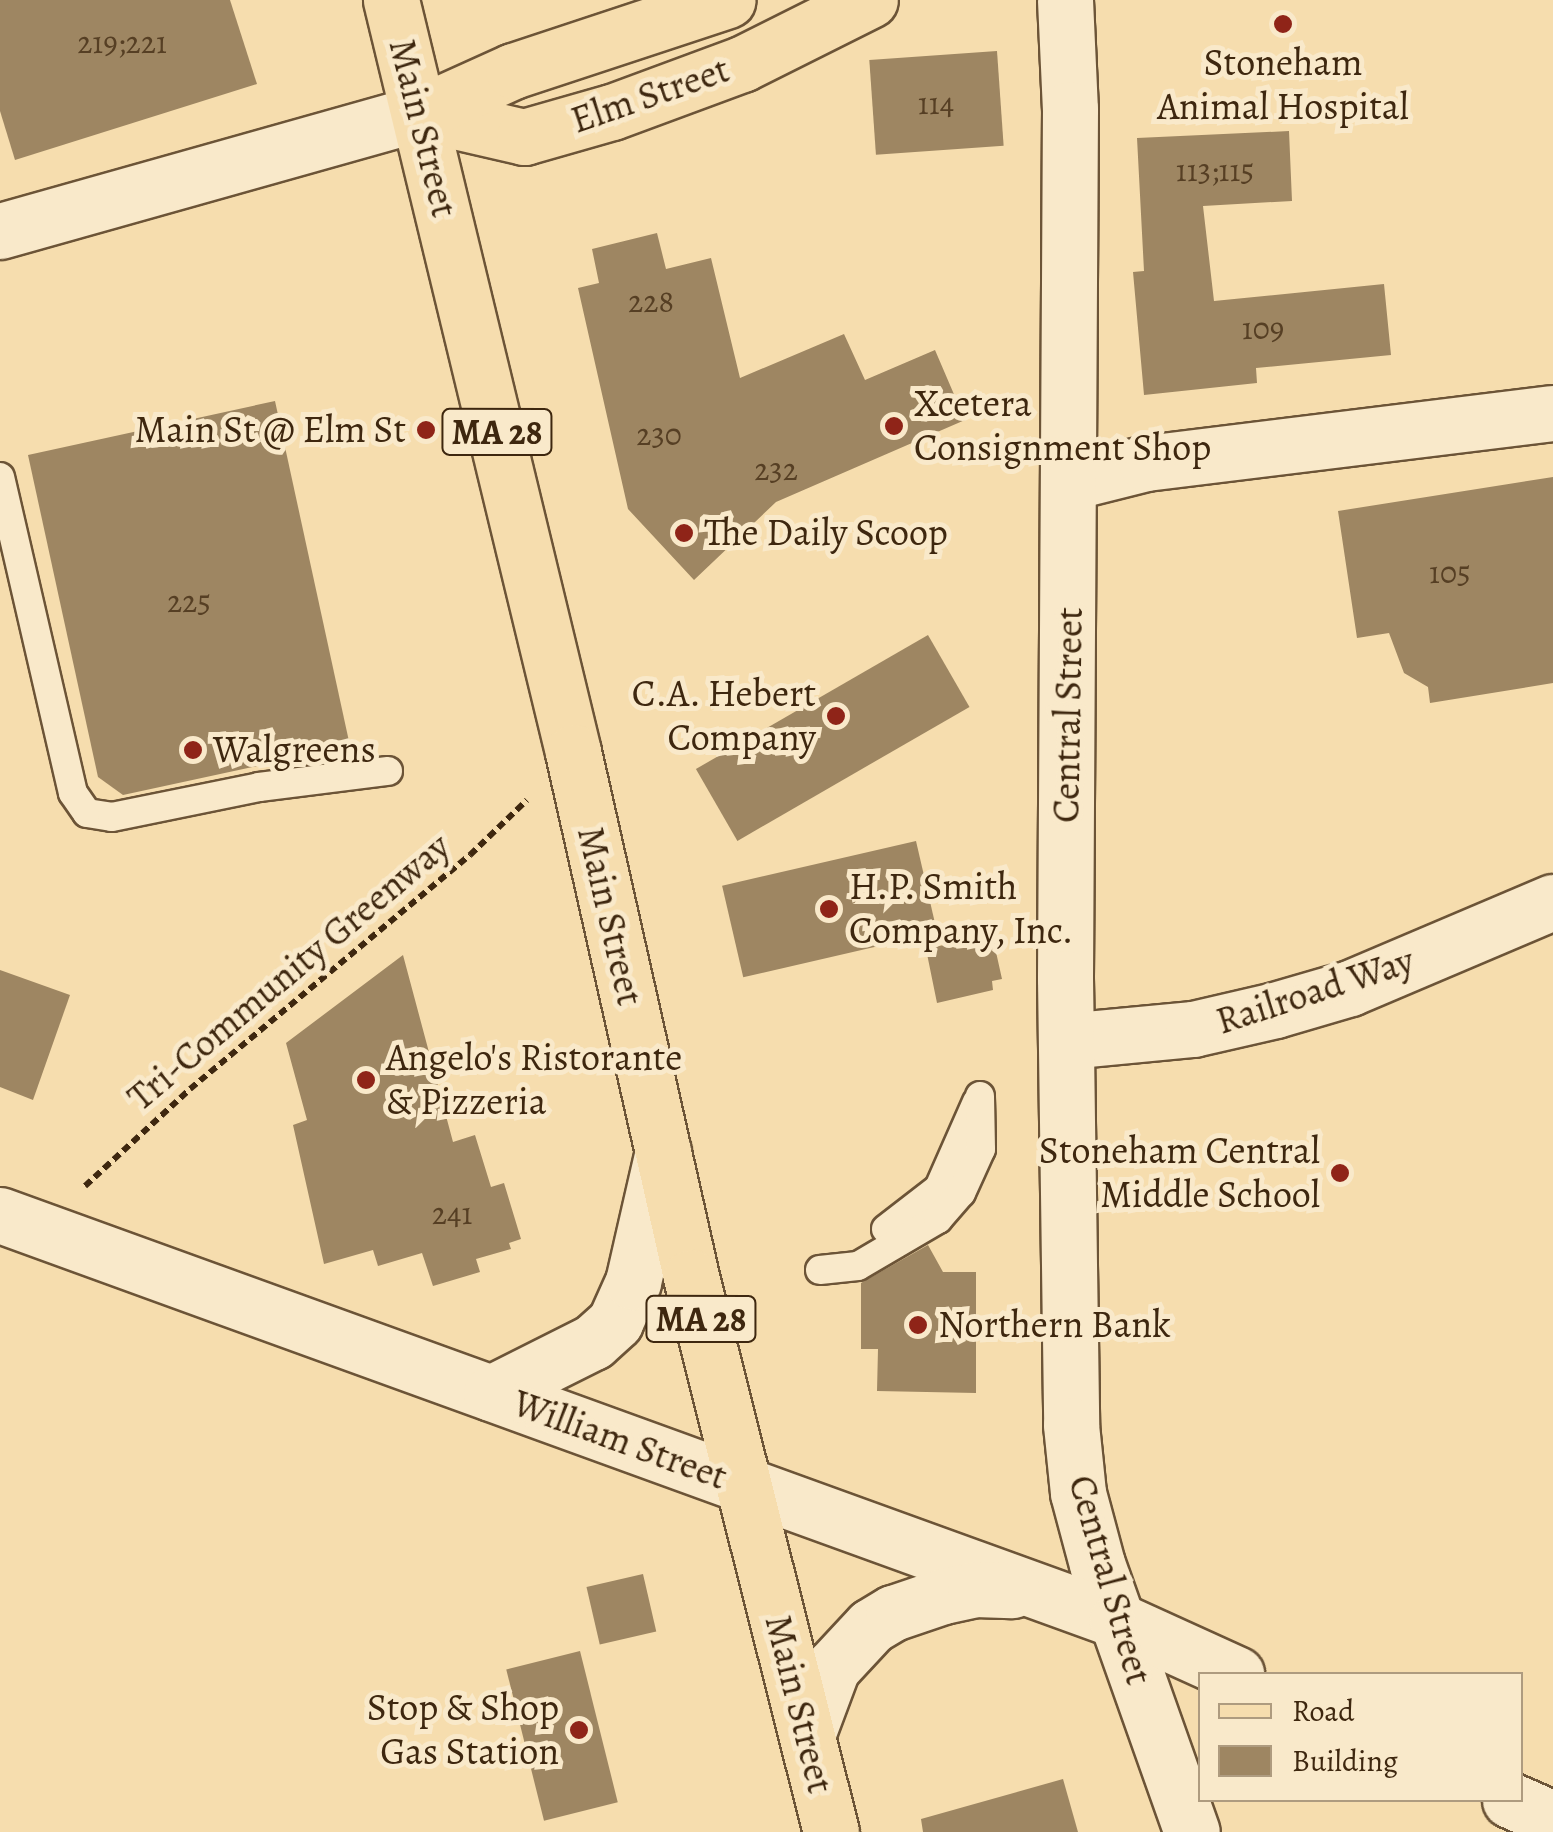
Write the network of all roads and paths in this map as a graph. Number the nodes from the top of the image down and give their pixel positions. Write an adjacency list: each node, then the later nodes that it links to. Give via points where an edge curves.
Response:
1 (391, 0): 5 (main road, Main Street / MA 28)
2 (728, 0): 5 (main road, Elm Street, via 512,71)
3 (870, 0): 5 (main road, Elm Street, via 742,64 524,137)
4 (1065, 0): 9 (street, Central Street)
5 (420, 113): 6 (street, Elm Street); 10 (main road, Main Street / MA 28)
6 (0, 231)
7 (1553, 413): 9 (street, via 1165,460)
8 (0, 477): 11 (lane, via 73,793 87,813 112,818 258,786)
9 (1070, 482): 13 (street, Central Street)
10 (573, 752): 15 (main road, Main Street / MA 28); 16 (path, Tri-Community Greenway, via 470,855 190,1089 90,1182)
11 (388, 771)
12 (1553, 902): 13 (street, Railroad Way, via 1350,988 1275,1010 1193,1029)
13 (1066, 1042): 21 (street, Central Street, via 1071,1424 1078,1493)
14 (980, 1096): 17 (lane, via 939,1188 913,1212)
15 (662, 1152): 18 (street, via 633,1282 615,1322 594,1342); 19 (main road, Main Street / MA 28)
16 (16, 1219): 18 (street, William Street)
17 (820, 1270)
18 (491, 1394): 19 (street, William Street)
19 (744, 1485): 20 (street, William Street); 23 (main road, Main Street / MA 28)
20 (1036, 1590): 21 (street, William Street); 23 (street, via 975,1589 871,1626 832,1668)
21 (1117, 1620): 22 (street, William Street); 27 (street, Central Street)
22 (1232, 1672)
23 (807, 1735): 26 (main road, Main Street / MA 28)
24 (1515, 1802): 25 (street)
25 (1553, 1819)
26 (831, 1832)
27 (1192, 1832)

